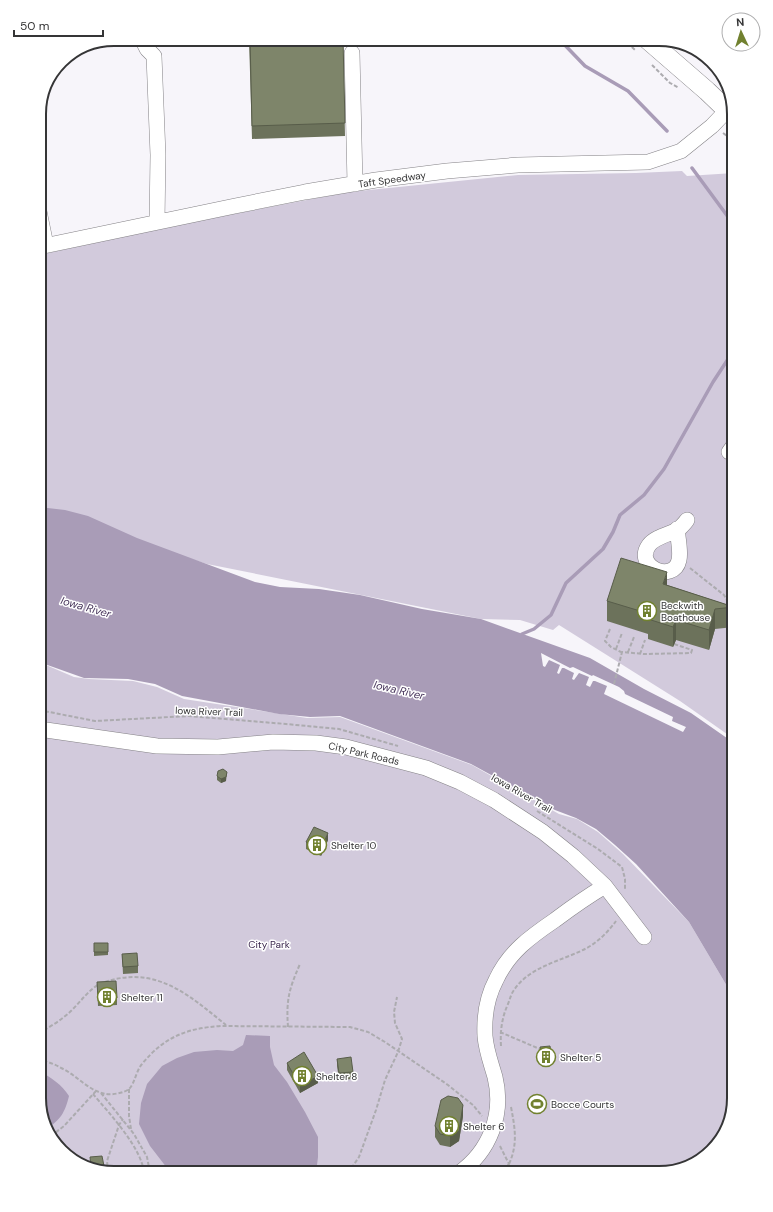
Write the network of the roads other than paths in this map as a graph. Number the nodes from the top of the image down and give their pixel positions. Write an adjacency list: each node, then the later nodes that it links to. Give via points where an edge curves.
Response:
1 (146, 46): 7 (street, via 154,56 158,155)
2 (643, 46): 4 (main road)
3 (352, 53): 6 (street)
4 (726, 107)
5 (727, 114): 6 (street, Taft Speedway, via 681,151 648,162 518,165 447,171)
6 (354, 184): 7 (street, Taft Speedway)
7 (157, 222): 8 (street, Taft Speedway)
8 (46, 245)
9 (46, 731): 10 (street, City Park Roads, via 157,746 218,747 273,742 316,743 346,747 419,766 460,782 527,821 573,856)
10 (606, 886): 11 (street, City Park Roads); 12 (street, via 525,941 513,953 495,980 485,1017 485,1037 495,1077 498,1109 492,1131 482,1150)
11 (644, 936)
12 (467, 1166)

